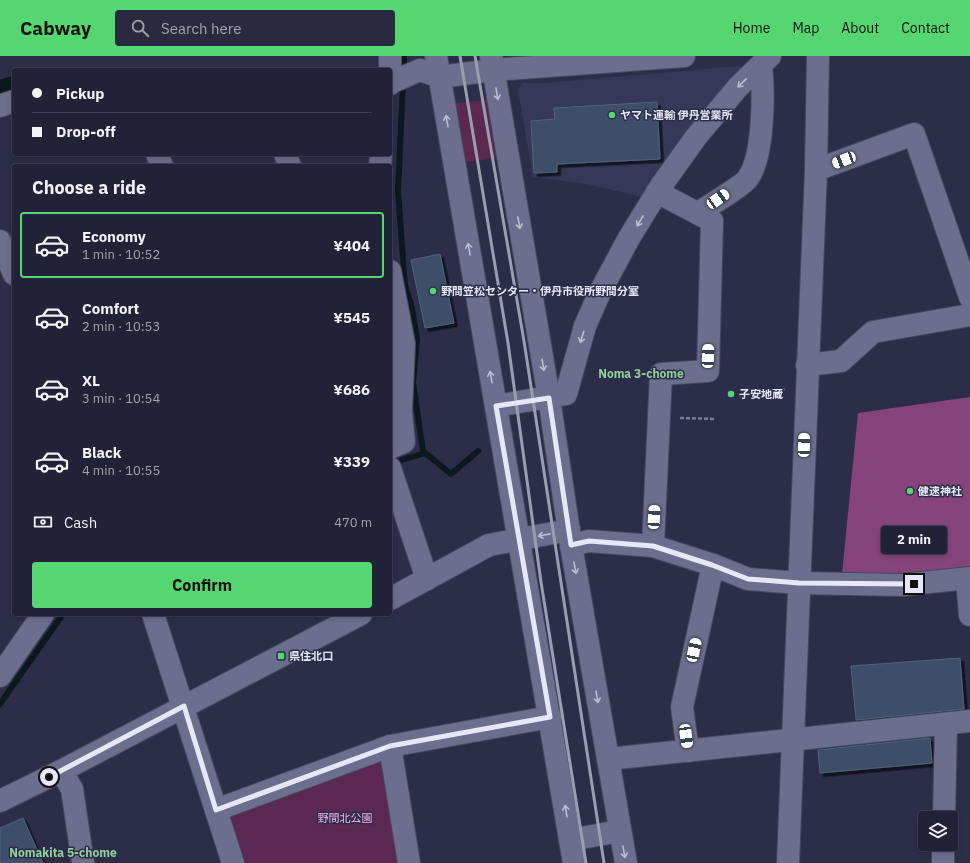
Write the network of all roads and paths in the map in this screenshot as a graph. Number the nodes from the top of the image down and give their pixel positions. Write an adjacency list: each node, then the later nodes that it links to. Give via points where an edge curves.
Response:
1 (390, 56): 7 (street)
2 (684, 56): 5 (street)
3 (818, 56): 10 (street)
4 (765, 61): 11 (street, one-way to 11, via 719,108); 12 (street, via 761,133 748,178)
5 (492, 63): 6 (street); 20 (street, one-way to 20)
6 (438, 66): 7 (street, via 420,70); 21 (street, one-way to 6)
7 (397, 81)
8 (12, 102): 9 (street)
9 (0, 106)
10 (816, 170): 16 (street, via 914,134); 18 (street)
11 (657, 192): 12 (street); 20 (street, one-way to 20, via 600,292 586,326 566,394)
12 (698, 213): 22 (street, via 712,221 708,371 661,374)
13 (0, 241): 14 (street)
14 (12, 269)
15 (392, 281): 25 (street, via 404,344)
16 (970, 297)
17 (970, 314): 18 (street, via 873,332 841,361)
18 (807, 374): 19 (path, via 769,393); 33 (street)
19 (739, 396)
20 (549, 398): 21 (street); 27 (street)
21 (496, 406): 28 (street)
22 (660, 417): 24 (path); 29 (street)
23 (392, 419): 25 (street)
24 (716, 419)
25 (397, 445)
26 (392, 474): 32 (street)
27 (570, 537): 28 (street, one-way to 28); 29 (street); 47 (street, one-way to 47)
28 (519, 540): 32 (street, via 490,546); 41 (street)
29 (653, 546): 30 (street)
30 (712, 565): 33 (street, via 748,579); 46 (street, via 682,707)
31 (968, 578): 33 (street, via 901,585); 35 (street)
32 (427, 579): 34 (street)
33 (799, 583): 44 (street)
34 (392, 598)
35 (970, 615)
36 (42, 616): 39 (street)
37 (154, 616): 40 (street)
38 (357, 616): 40 (street)
39 (0, 676)
40 (184, 706): 48 (street); 50 (street)
41 (550, 717): 45 (street); 53 (street, one-way to 41)
42 (970, 721): 43 (street)
43 (946, 724): 44 (street); 51 (street)
44 (793, 740): 46 (street); 60 (street)
45 (390, 746): 50 (street); 57 (street)
46 (688, 751): 47 (street)
47 (608, 758): 52 (street)
48 (62, 771): 49 (street); 55 (street, via 72,789)
49 (0, 801)
50 (216, 810): 56 (street)
51 (944, 811)
52 (620, 831): 53 (street); 59 (street, one-way to 59)
53 (570, 840): 58 (street)
54 (943, 851): 61 (street)
55 (83, 863)
56 (233, 863)
57 (409, 863)
58 (574, 863)
59 (626, 863)
60 (788, 863)
61 (943, 863)

